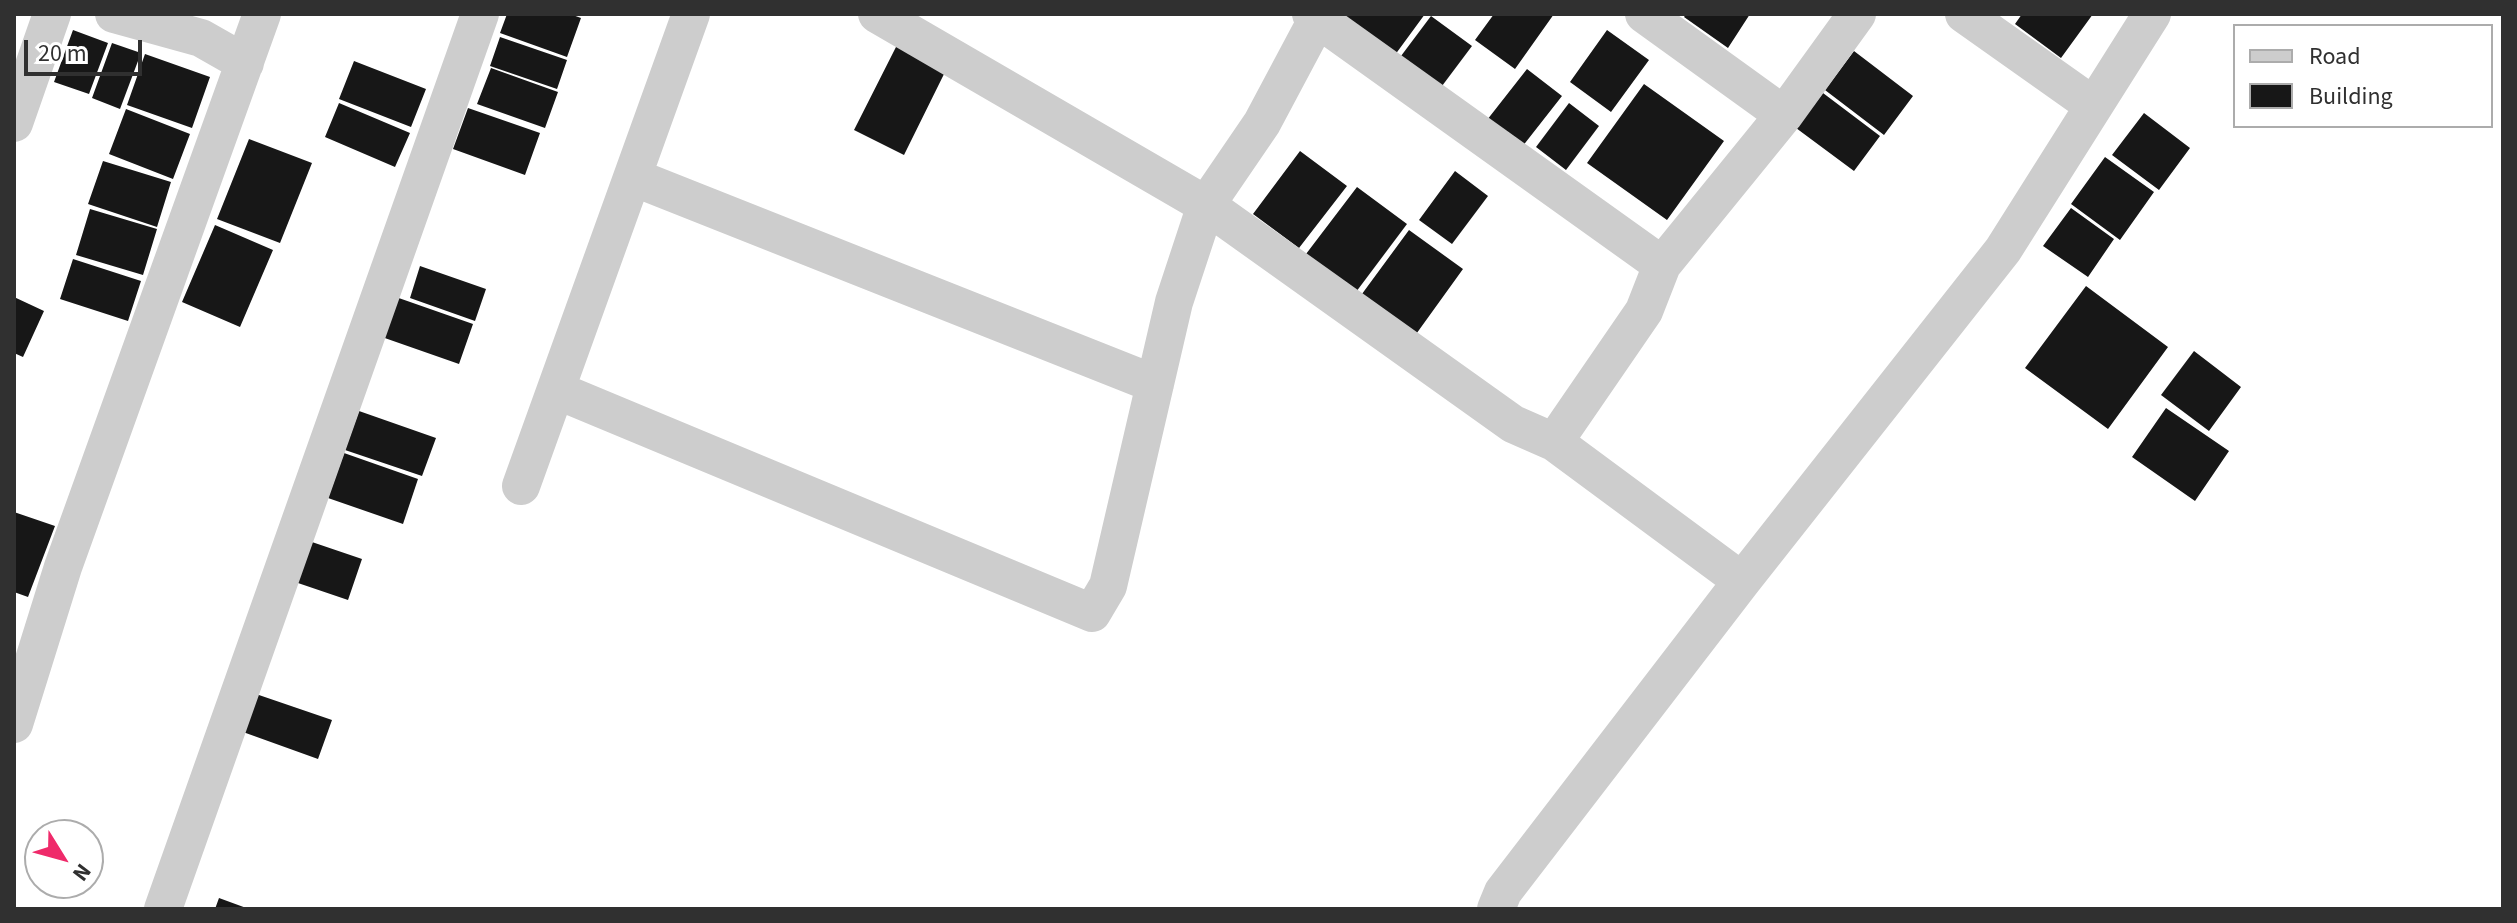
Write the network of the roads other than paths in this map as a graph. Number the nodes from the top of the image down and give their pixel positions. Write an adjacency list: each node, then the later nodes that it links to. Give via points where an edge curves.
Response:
1 (52, 14): 15 (street)
2 (114, 14): 12 (street, via 201,38)
3 (262, 14): 12 (street)
4 (480, 14): 25 (street)
5 (691, 14): 16 (street)
6 (877, 14): 17 (street)
7 (1644, 14): 14 (street)
8 (1857, 14): 14 (street)
9 (1964, 14): 13 (street)
10 (2152, 14): 13 (street)
11 (1316, 15): 17 (street, via 1262,123); 18 (street)
12 (245, 63): 24 (street, via 63,567)
13 (2094, 106): 23 (street, via 2003,250)
14 (1784, 115): 18 (street)
15 (14, 123)
16 (633, 177): 19 (street); 20 (street)
17 (1206, 205): 19 (street, via 1174,302); 21 (street, via 1513,424)
18 (1662, 265): 21 (street, via 1644,311)
19 (1155, 384): 20 (street, via 1108,586 1092,613)
20 (556, 390): 22 (street)
21 (1554, 442): 23 (street)
22 (521, 486)
23 (1742, 581): 26 (street, via 1503,892)
24 (14, 724)
25 (163, 909)
26 (1496, 909)

